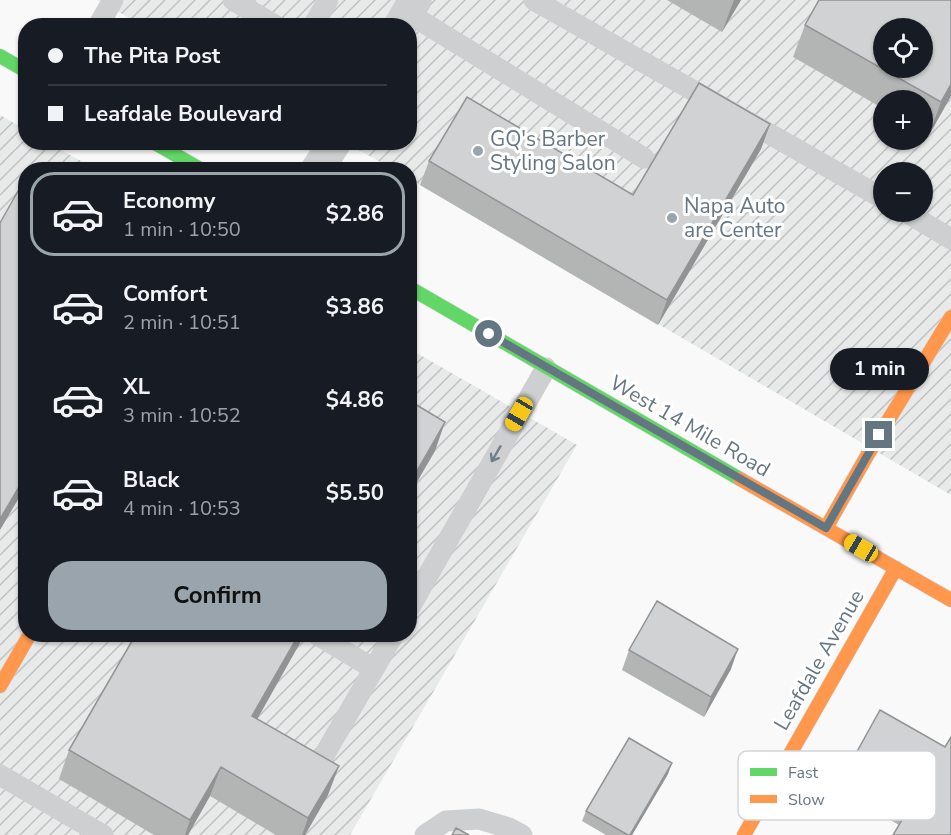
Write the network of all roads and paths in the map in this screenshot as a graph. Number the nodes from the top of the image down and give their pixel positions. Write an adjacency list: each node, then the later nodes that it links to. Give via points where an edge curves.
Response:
1 (113, 0): 6 (lane)
2 (233, 0): 7 (lane)
3 (328, 0): 8 (lane)
4 (534, 0): 14 (lane)
5 (409, 8): 12 (lane)
6 (103, 18)
7 (263, 18)
8 (318, 18)
9 (0, 56): 10 (main road)
10 (18, 66)
11 (167, 150): 13 (main road)
12 (644, 158)
13 (188, 162)
14 (873, 193)
15 (923, 222): 16 (lane)
16 (951, 239)
17 (417, 292): 19 (main road, West 14 Mile Road)
18 (951, 316): 20 (main road)
19 (546, 368): 20 (main road, West 14 Mile Road); 22 (lane, one-way to 22)
20 (826, 528): 21 (main road, West 14 Mile Road)
21 (896, 568): 23 (main road, West 14 Mile Road); 29 (main road, Leafdale Avenue)
22 (417, 595)
23 (951, 600)
24 (25, 642): 28 (main road)
25 (329, 642): 27 (lane)
26 (390, 642): 27 (lane)
27 (375, 669): 30 (lane)
28 (0, 686)
29 (792, 751)
30 (318, 766)
31 (0, 775): 33 (lane)
32 (753, 820): 36 (main road, Leafdale Avenue)
33 (103, 835)
34 (425, 835): 35 (lane, via 446,821 479,819)
35 (522, 835)
36 (744, 835)

